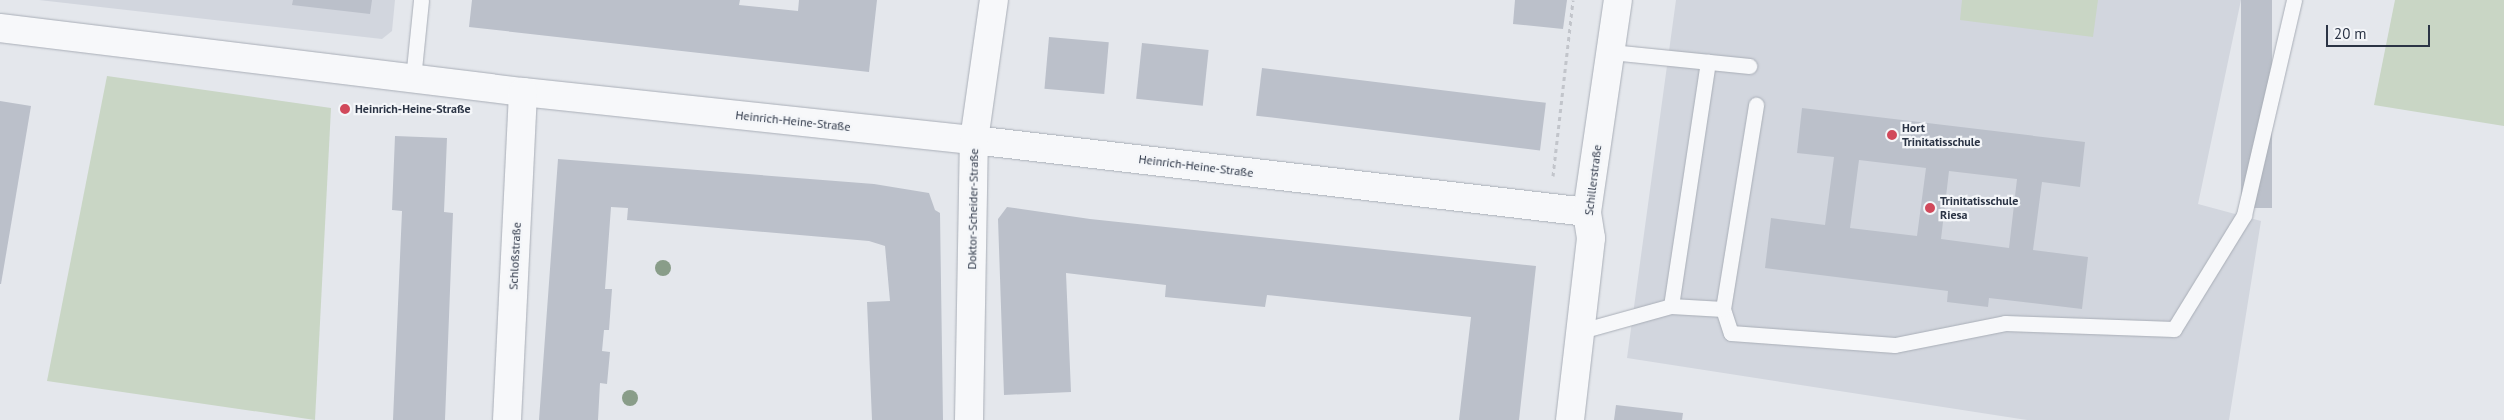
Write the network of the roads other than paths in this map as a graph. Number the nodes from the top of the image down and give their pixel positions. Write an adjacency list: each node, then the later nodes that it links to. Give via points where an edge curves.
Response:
1 (421, 0): 9 (lane)
2 (994, 0): 12 (street, Doktor-Scheider-Straße)
3 (1618, 0): 6 (street, Schillerstraße)
4 (2294, 0): 15 (lane, via 2244,216 2174,329 2005,323 1895,345 1731,333)
5 (0, 28): 9 (street, Heinrich-Heine-Straße)
6 (1611, 52): 7 (lane); 13 (street, Schillerstraße)
7 (1708, 62): 8 (lane); 14 (lane)
8 (1749, 66)
9 (413, 79): 10 (street, Heinrich-Heine-Straße)
10 (523, 92): 12 (street, Heinrich-Heine-Straße); 17 (street, Schloßstraße)
11 (1756, 105): 15 (lane)
12 (974, 140): 13 (street, Heinrich-Heine-Straße); 18 (street, Doktor-Scheider-Straße)
13 (1587, 212): 16 (street, Schillerstraße, via 1591,238)
14 (1671, 306): 15 (lane); 16 (lane)
15 (1723, 309)
16 (1581, 331): 19 (street, Schillerstraße)
17 (507, 420)
18 (969, 420)
19 (1570, 420)

